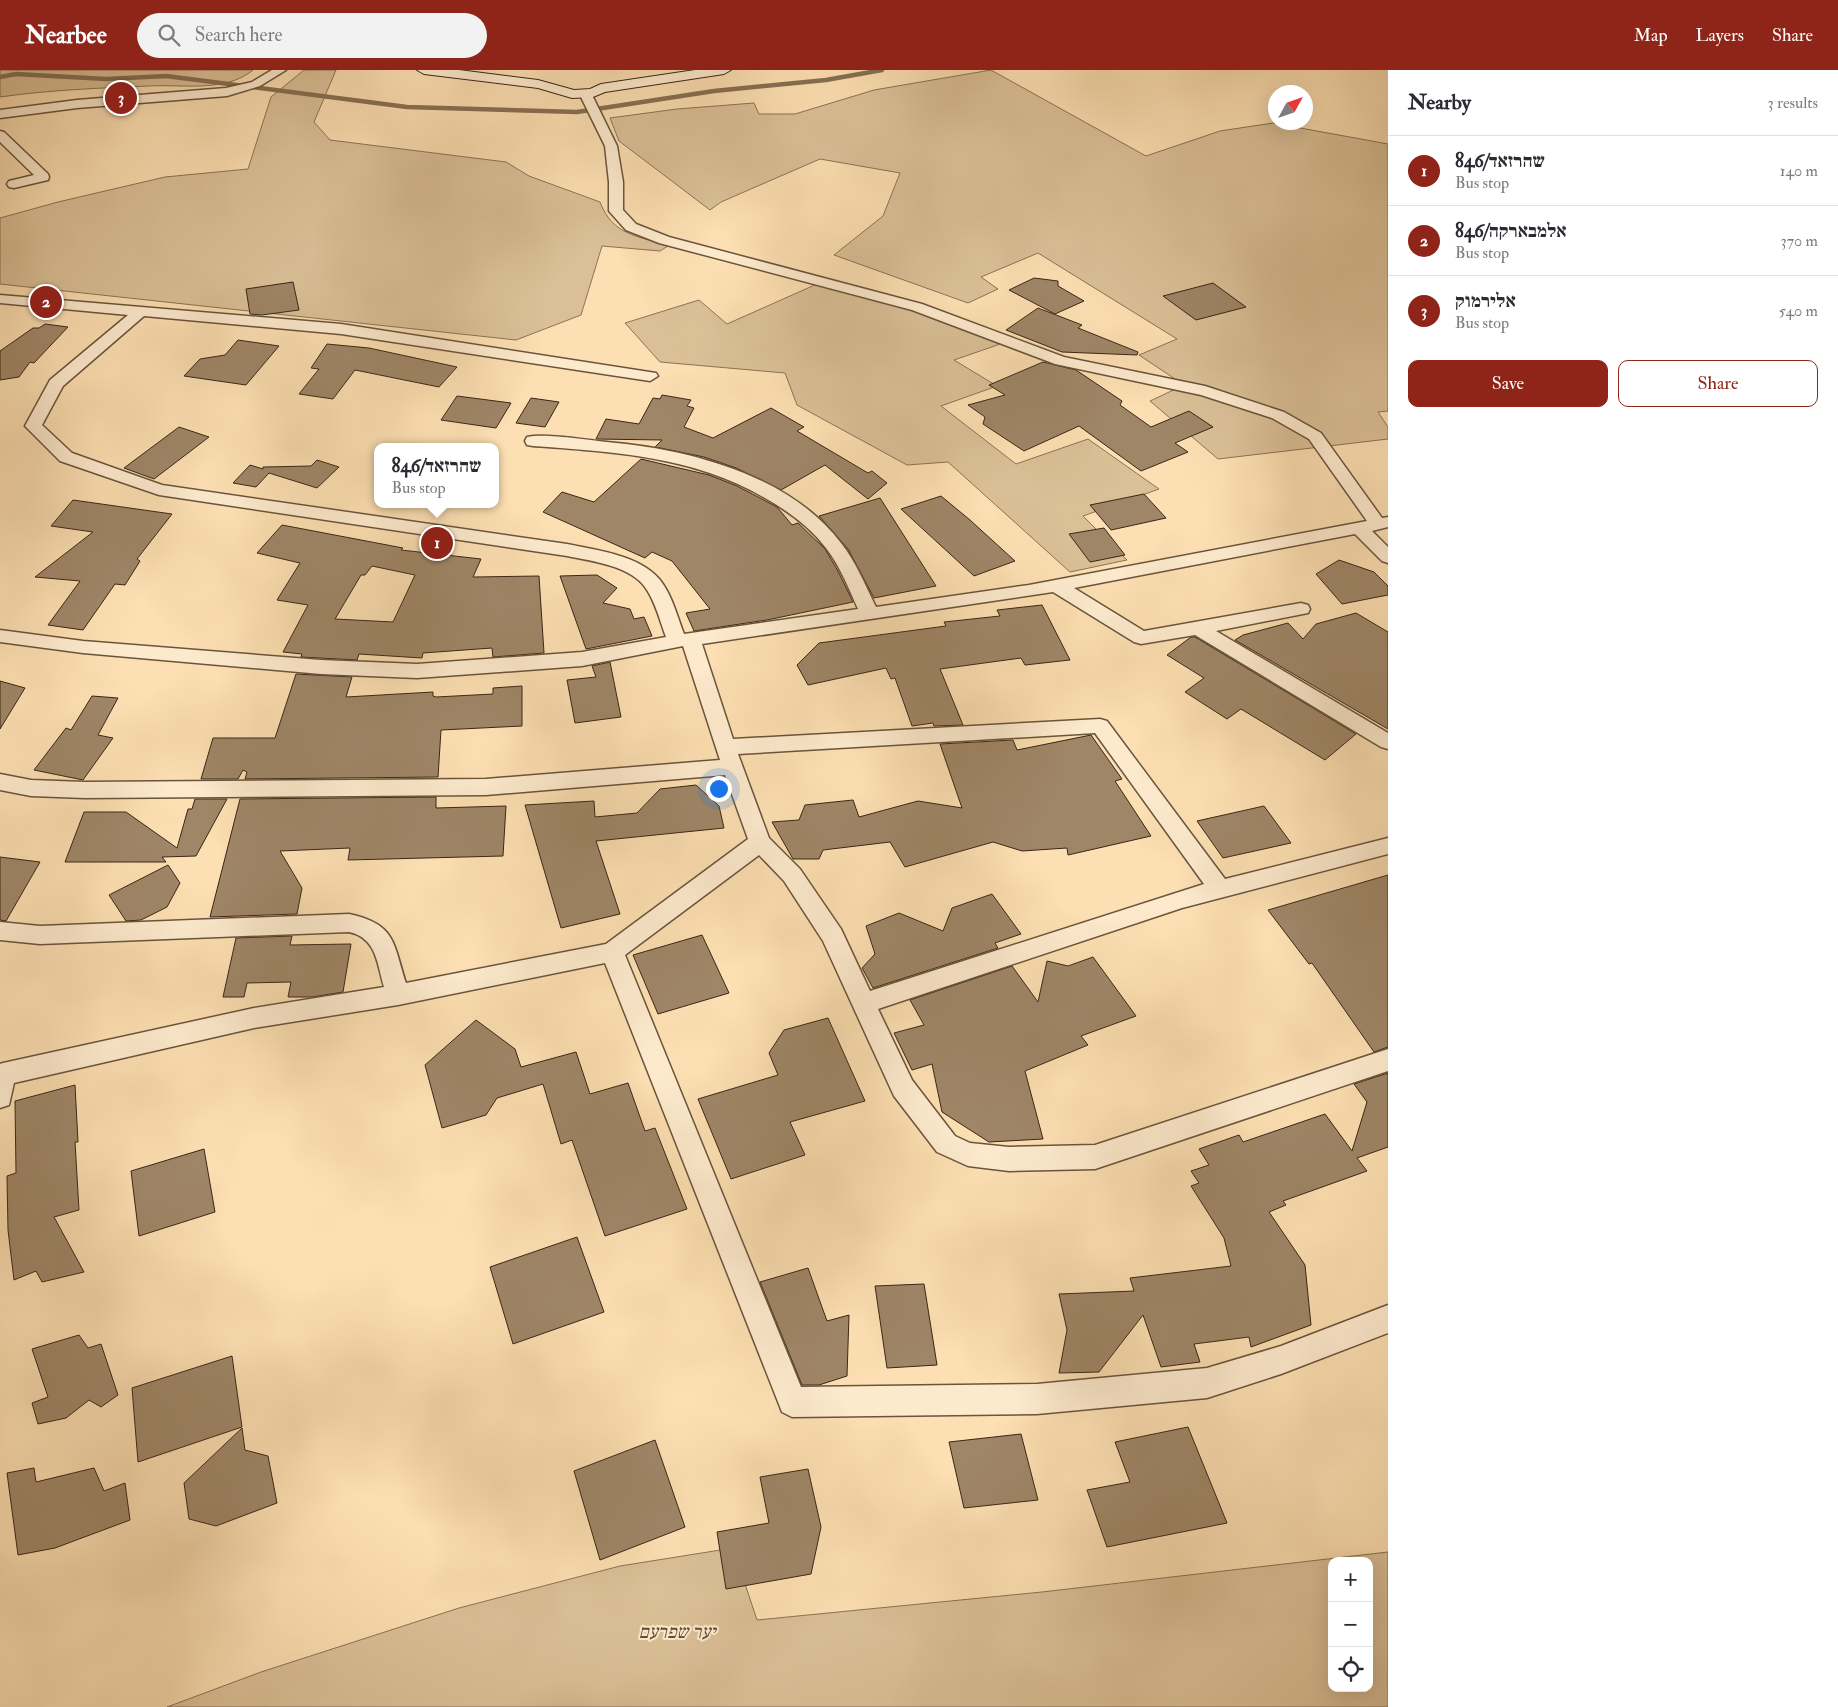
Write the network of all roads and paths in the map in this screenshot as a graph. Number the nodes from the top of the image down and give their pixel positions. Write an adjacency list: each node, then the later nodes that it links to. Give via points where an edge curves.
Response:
1 (424, 70): 6 (main road)
2 (467, 70): 6 (main road)
3 (680, 70): 7 (main road)
4 (724, 70): 7 (main road)
5 (276, 71): 9 (street, via 256,84 228,92 77,104)
6 (568, 82): 8 (main road, via 572,94)
7 (596, 84): 8 (main road)
8 (586, 95): 16 (street, via 610,146 616,182 616,211 631,226 664,240 917,307 1060,361 1205,391 1278,415 1299,424 1315,436)
9 (0, 114)
10 (0, 135): 11 (street, via 43,176)
11 (14, 184)
12 (0, 299): 13 (street)
13 (139, 313): 14 (street, via 341,329); 24 (street, via 56,383 33,426 66,458 159,490 602,557 628,566 653,584)
14 (650, 376)
15 (533, 440): 21 (street, via 673,456 701,463 766,491 790,504 835,547)
16 (1382, 523): 17 (street)
17 (1358, 527): 18 (street); 19 (street)
18 (1388, 557)
19 (1055, 585): 21 (street); 22 (street, via 1141,638)
20 (1301, 609): 22 (street)
21 (870, 614): 24 (street)
22 (1198, 628): 25 (street)
23 (0, 636): 24 (street, via 230,661 417,671 582,659)
24 (684, 641): 26 (street)
25 (1388, 742)
26 (729, 757): 27 (street, via 486,786 86,790 31,788); 28 (street); 30 (street, via 1100,726)
27 (0, 782)
28 (760, 842): 32 (street); 34 (street, via 792,875 833,936)
29 (1388, 846): 30 (street)
30 (1220, 889): 34 (street)
31 (0, 931): 33 (street, via 40,935 349,924 366,927 381,940)
32 (612, 952): 33 (street); 37 (street, via 792,1402 1037,1399 1207,1382 1281,1360)
33 (398, 995): 36 (street, via 254,1018)
34 (865, 1003): 35 (street, via 903,1088 946,1144 968,1154 1009,1159 1095,1157)
35 (1388, 1060)
36 (1, 1082)
37 (1388, 1319)

